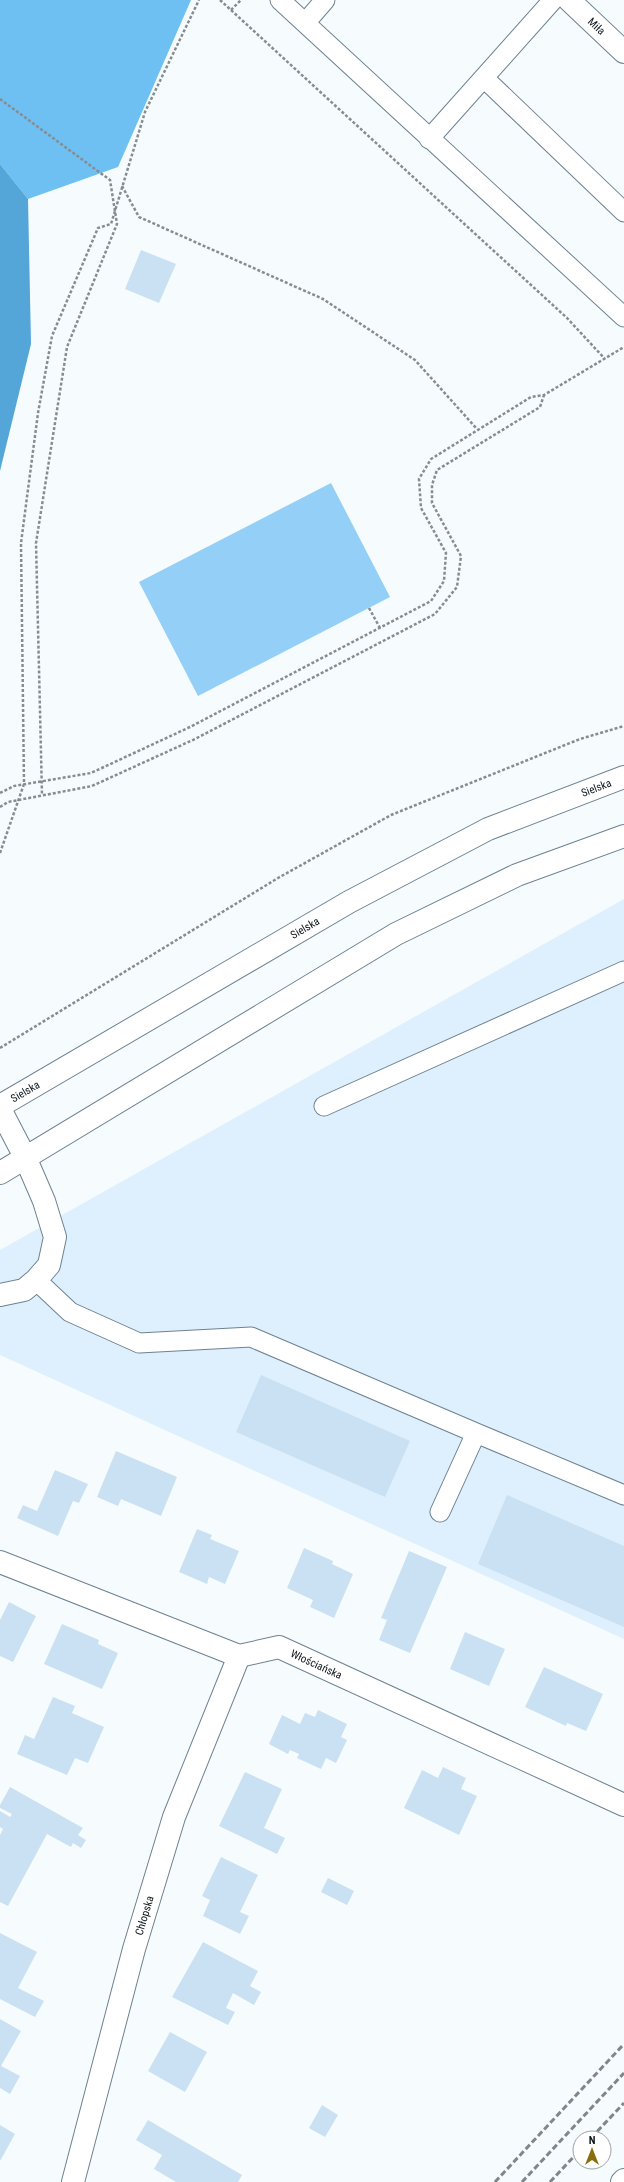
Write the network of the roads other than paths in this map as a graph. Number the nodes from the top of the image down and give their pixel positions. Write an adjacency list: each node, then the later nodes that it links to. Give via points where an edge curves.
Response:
1 (280, 0): 5 (lane)
2 (325, 0): 5 (lane)
3 (553, 0): 7 (lane)
4 (569, 0): 6 (street, Miła)
5 (305, 22): 8 (lane)
6 (624, 52)
7 (484, 78): 8 (lane); 9 (lane)
8 (429, 139): 10 (lane)
9 (624, 212)
10 (624, 316)
11 (624, 777): 15 (street, Sielska, via 488,829 349,902)
12 (624, 836): 16 (street, via 517,875 396,934)
13 (624, 970): 14 (lane)
14 (324, 1106)
15 (0, 1108): 16 (street, Sielska)
16 (26, 1157): 17 (street); 18 (street, Sielska, via 55,1237 49,1265)
17 (0, 1173)
18 (36, 1280): 19 (street, Sielska, via 24,1290); 20 (lane, via 70,1312 139,1343 251,1337)
19 (0, 1295)
20 (476, 1433): 21 (lane); 22 (lane)
21 (624, 1495)
22 (440, 1512)
23 (0, 1562): 24 (street)
24 (239, 1656): 25 (street, Włościańska, via 279,1647); 26 (street, Chłopska, via 174,1817 134,1949)
25 (624, 1805)
26 (73, 2182)

